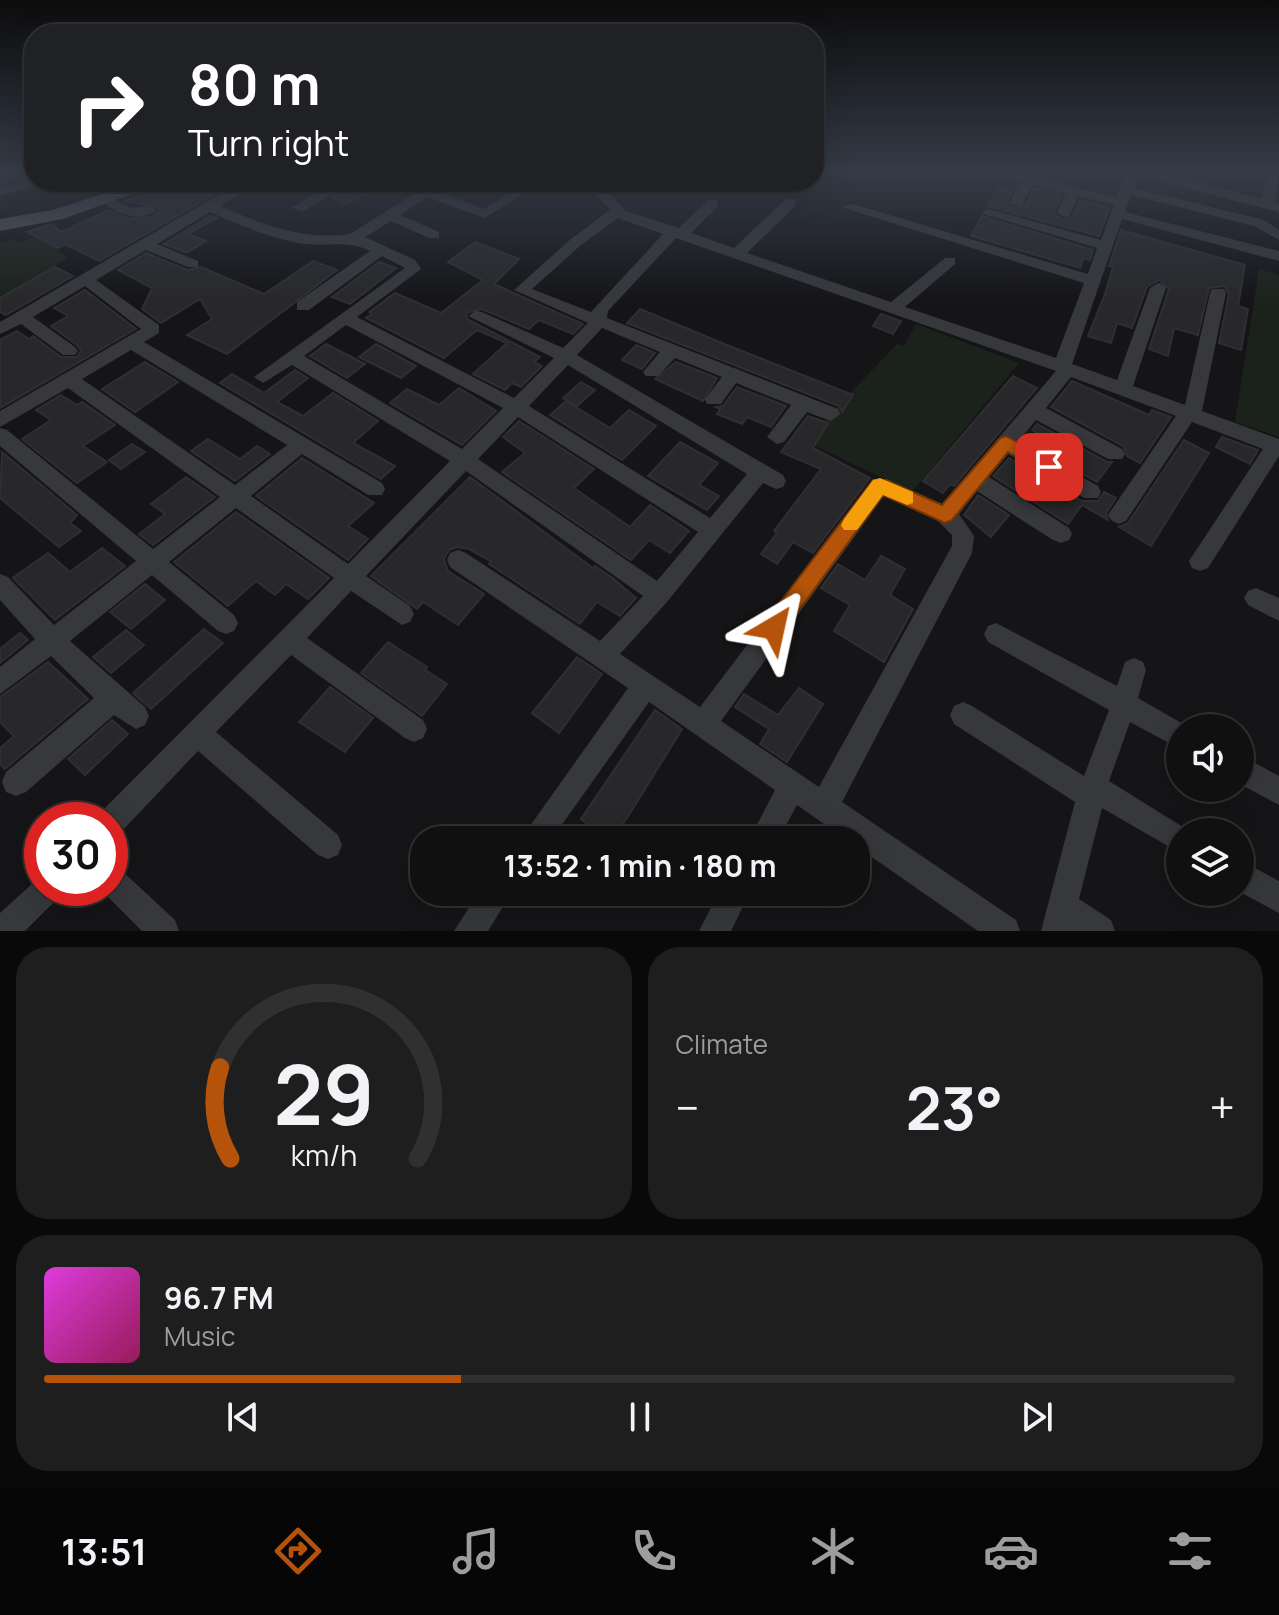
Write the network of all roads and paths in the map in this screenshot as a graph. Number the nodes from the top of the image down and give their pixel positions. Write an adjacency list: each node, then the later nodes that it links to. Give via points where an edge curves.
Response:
1 (58, 214): 14 (main road)
2 (196, 214): 19 (street)
3 (230, 214): 18 (street, via 292,237)
4 (613, 214): 35 (street, via 576,242 527,292)
5 (628, 214): 15 (street)
6 (699, 214): 15 (street)
7 (778, 214): 22 (street)
8 (873, 214): 27 (street)
9 (993, 214): 20 (street)
10 (1117, 214): 20 (street)
11 (1158, 214): 23 (street)
12 (1203, 214): 17 (street, via 1259,223)
13 (389, 215): 16 (street); 18 (street)
14 (0, 225)
15 (678, 232): 22 (street); 35 (street, via 600,310)
16 (434, 235)
17 (1279, 236)
18 (354, 238): 21 (street)
19 (145, 244): 25 (street); 26 (street)
20 (1106, 246): 27 (street)
21 (380, 251): 30 (street); 34 (street, via 413,269)
22 (735, 256): 31 (street)
23 (1279, 256)
24 (950, 261): 31 (street)
25 (193, 264)
26 (85, 279): 32 (street); 37 (street, via 153,329)
27 (1093, 281): 42 (street)
28 (1158, 288): 47 (street)
29 (1218, 293): 53 (street)
30 (303, 306)
31 (893, 308): 42 (street)
32 (21, 316): 36 (street); 39 (street)
33 (476, 316): 40 (street)
34 (346, 318): 41 (street); 50 (street)
35 (598, 320): 38 (street); 40 (street)
36 (0, 329)
37 (131, 342): 46 (street); 58 (street)
38 (672, 350): 43 (street); 44 (street)
39 (69, 351)
40 (566, 356): 50 (street); 68 (street, via 768,477)
41 (292, 357): 45 (street); 61 (street)
42 (1065, 368): 47 (street); 51 (street)
43 (652, 372)
44 (733, 375): 48 (street); 49 (street)
45 (263, 377)
46 (69, 379): 54 (street); 65 (street)
47 (1123, 389): 53 (street)
48 (714, 399)
49 (803, 403): 52 (street); 56 (street)
50 (518, 408): 61 (street); 68 (street)
51 (1034, 410): 57 (street); 60 (street)
52 (831, 414)
53 (1190, 414): 59 (street); 67 (street)
54 (0, 420)
55 (0, 435): 71 (street)
56 (777, 437)
57 (1006, 443): 62 (street); 64 (street)
58 (299, 446): 63 (street); 65 (street)
59 (1277, 446): 72 (street)
60 (1115, 454)
61 (466, 461): 73 (street); 75 (street)
62 (975, 479): 66 (street); 69 (street)
63 (375, 489)
64 (1091, 492)
65 (232, 497): 71 (street); 73 (street)
66 (945, 515): 91 (street, via 880,485); 101 (street, via 963,530 961,553)
67 (1119, 515)
68 (712, 530): 75 (street)
69 (1061, 534)
70 (458, 560): 83 (street)
71 (150, 561): 79 (street); 82 (street)
72 (1200, 561)
73 (350, 579): 78 (street); 81 (street)
74 (0, 584): 82 (street)
75 (659, 595): 83 (street)
76 (1256, 598): 77 (street)
77 (1279, 610)
78 (402, 614)
79 (226, 623)
80 (996, 634): 88 (street)
81 (290, 640): 93 (street); 94 (street)
82 (53, 642): 85 (street); 87 (street)
83 (602, 656): 86 (street)
84 (1134, 670): 88 (street)
85 (0, 682)
86 (646, 685): 91 (street); 102 (street)
87 (113, 699): 90 (street); 96 (street)
88 (1124, 704): 92 (street); 98 (street)
89 (963, 715): 98 (street)
90 (136, 716)
91 (703, 724): 97 (street)
92 (1166, 728)
93 (414, 729)
94 (198, 734): 100 (street); 105 (street)
95 (1254, 777): 99 (street)
96 (16, 782)
97 (793, 784): 101 (street); 103 (street)
98 (1092, 791): 104 (street); 112 (street)
99 (1279, 791)
100 (128, 805)
101 (825, 805): 117 (street)
102 (544, 826)
103 (770, 826)
104 (1166, 831)
105 (328, 845)
106 (1254, 883): 108 (street)
107 (128, 896): 114 (street)
108 (1279, 898)
109 (28, 906): 113 (street)
110 (487, 906): 115 (street)
111 (727, 906): 116 (street)
112 (1060, 919): 118 (street)
113 (4, 931)
114 (164, 931)
115 (469, 931)
116 (714, 931)
117 (1005, 931)
118 (1100, 931)

